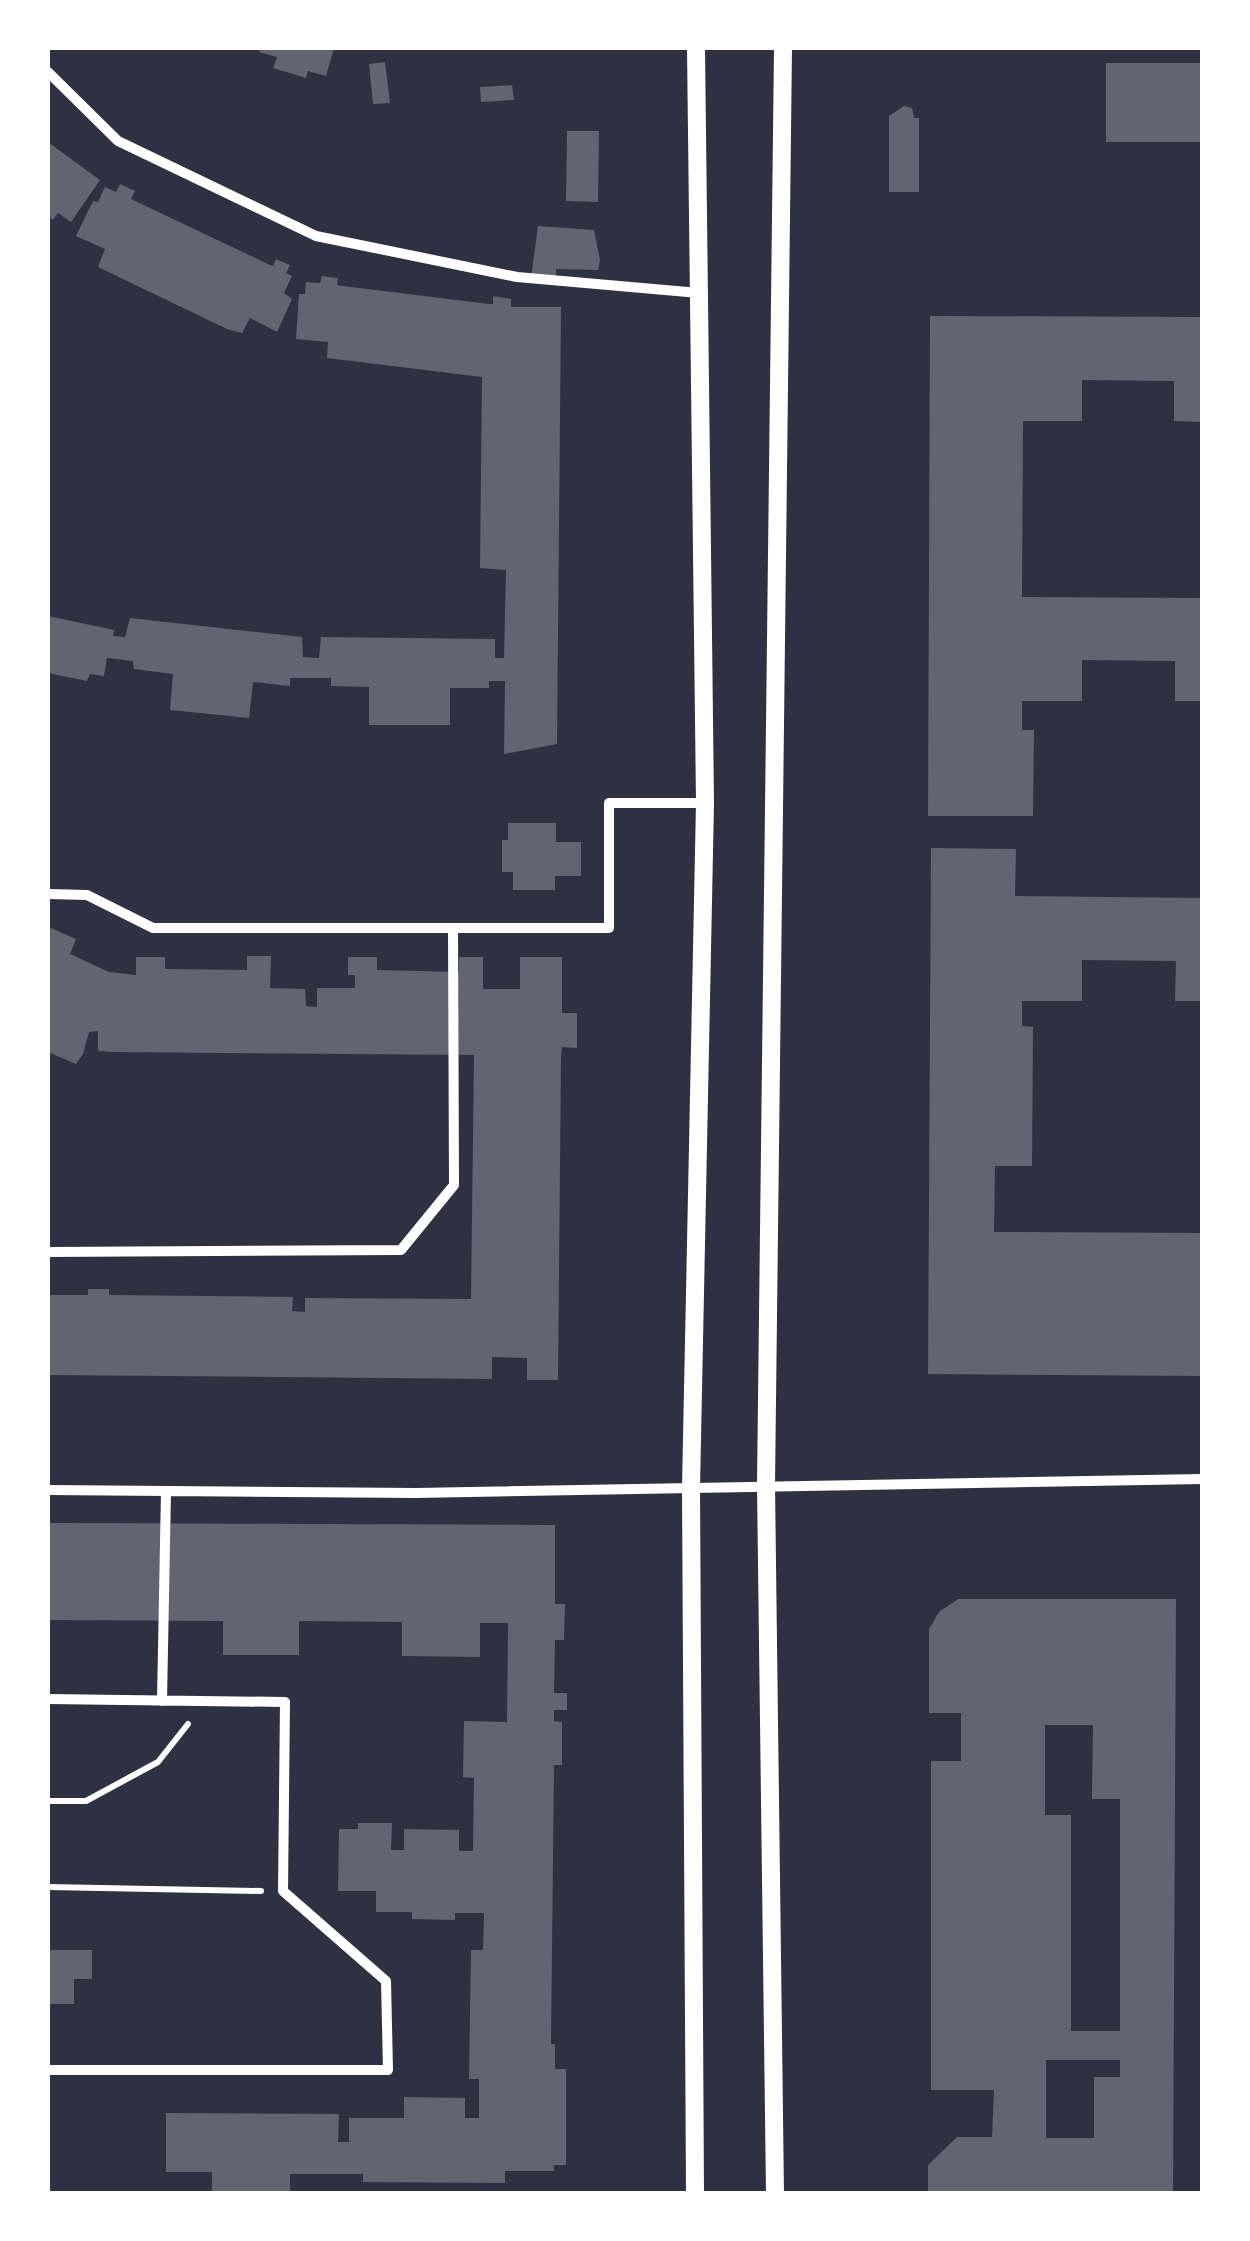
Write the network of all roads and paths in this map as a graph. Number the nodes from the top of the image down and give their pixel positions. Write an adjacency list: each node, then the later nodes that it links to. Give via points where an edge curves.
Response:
1 (696, 48): 4 (street)
2 (783, 48): 10 (street)
3 (48, 72): 4 (street, via 118,141 316,236 516,278)
4 (699, 293): 5 (street)
5 (704, 803): 7 (street, via 609,803 609,928); 11 (street)
6 (48, 894): 7 (street, via 87,896 153,928)
7 (453, 928): 8 (street, via 454,1184 401,1250)
8 (48, 1252)
9 (1202, 1479): 10 (street)
10 (766, 1485): 11 (street); 22 (street)
11 (691, 1488): 13 (street); 21 (street)
12 (48, 1490): 13 (street)
13 (166, 1491): 15 (street)
14 (48, 1700): 15 (street)
15 (162, 1701): 16 (street)
16 (205, 1702): 17 (path, via 158,1762 86,1802); 19 (street, via 285,1702)
17 (48, 1801)
18 (48, 1887): 19 (path)
19 (282, 1891): 20 (street, via 386,1981 388,2070)
20 (48, 2070)
21 (696, 2194)
22 (775, 2194)

